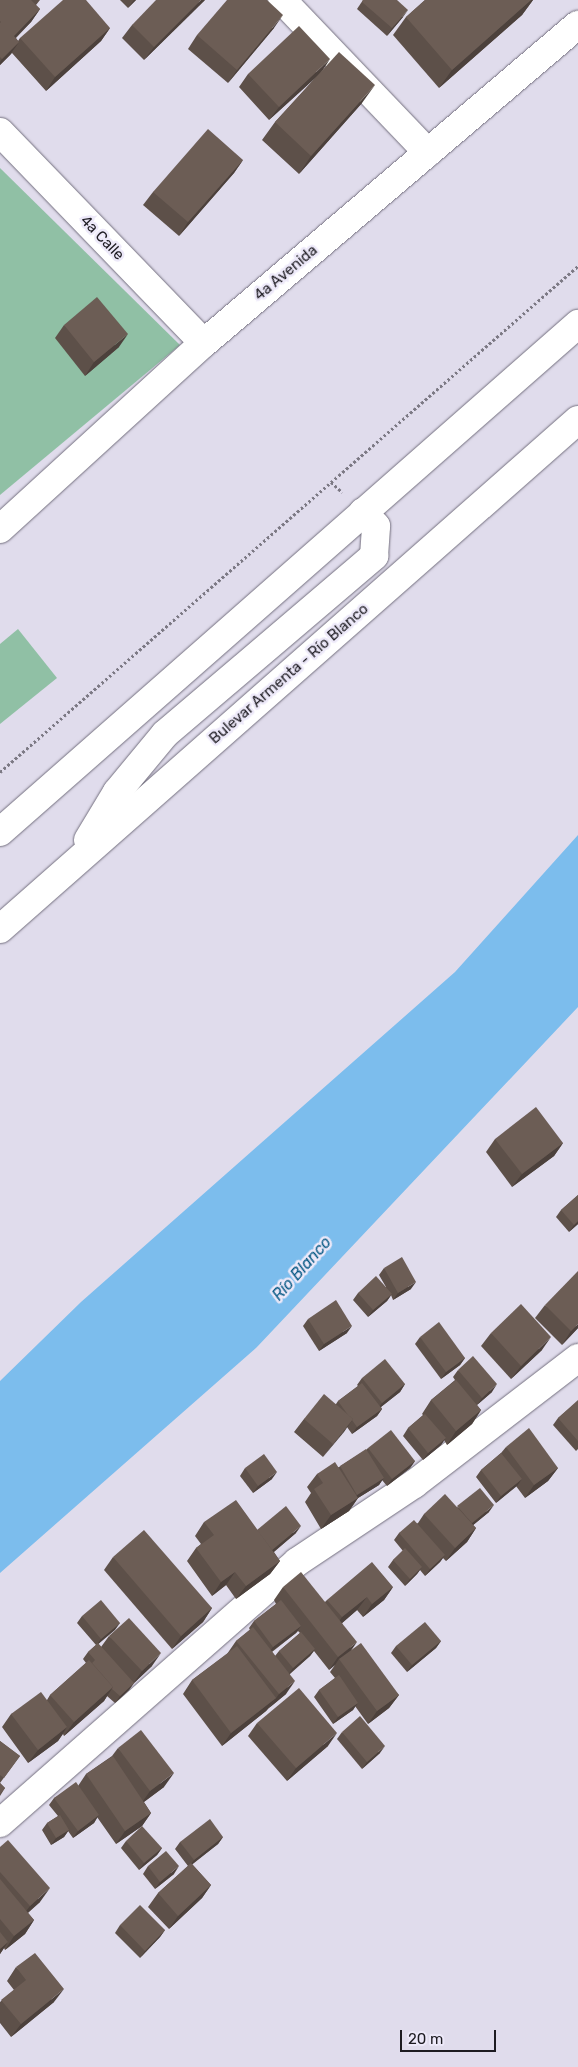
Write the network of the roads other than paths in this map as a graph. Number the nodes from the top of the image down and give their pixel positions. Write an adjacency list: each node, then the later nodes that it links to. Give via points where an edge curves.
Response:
1 (282, 0): 4 (street)
2 (578, 25): 4 (street, 4a Avenida)
3 (0, 132): 6 (street, 4a Calle)
4 (428, 153): 6 (street, 4a Avenida)
5 (578, 324): 8 (street)
6 (204, 343): 9 (street, 4a Avenida)
7 (578, 420): 11 (street, Bulevar Armenta - Río Blanco)
8 (363, 512): 10 (street); 11 (street, via 376,526 374,556 165,734 117,792)
9 (0, 530)
10 (0, 832)
11 (74, 863): 12 (street, Bulevar Armenta - Río Blanco)
12 (0, 929)
13 (578, 1358): 14 (street, via 414,1484 297,1562)
14 (0, 1823)

